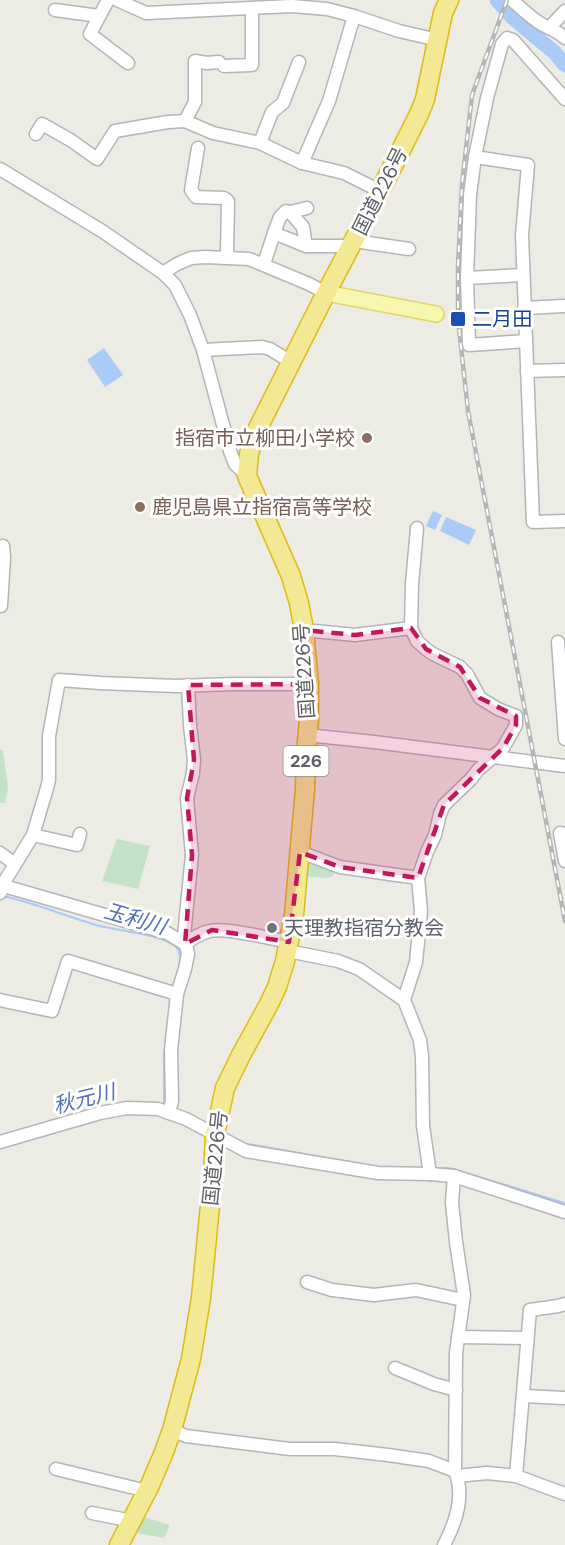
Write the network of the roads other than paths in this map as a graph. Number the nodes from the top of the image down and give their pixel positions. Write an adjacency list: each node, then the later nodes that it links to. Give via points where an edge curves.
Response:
1 (108, 0): 9 (street)
2 (117, 0): 6 (street, via 146,12)
3 (449, 0): 13 (highway, 国道226号)
4 (513, 0): 11 (street)
5 (292, 3): 6 (street); 10 (street)
6 (252, 8): 17 (street, via 252,65 195,61 195,102)
7 (55, 10): 9 (street)
8 (565, 11): 11 (street)
9 (99, 16): 15 (street, via 90,34)
10 (354, 16): 13 (street); 22 (street, via 329,101)
11 (549, 28): 12 (street)
12 (565, 38)
13 (438, 40): 24 (highway, 国道226号, via 425,99)
14 (299, 62): 19 (street, via 283,103 272,112)
15 (128, 63)
16 (565, 99): 21 (street, via 507,38 487,98)
17 (185, 121): 18 (street, via 115,131 97,159 42,124); 19 (street, via 213,133)
18 (36, 134)
19 (260, 143): 22 (street)
20 (198, 148): 31 (street, via 191,190 196,197 228,201)
21 (475, 156): 34 (street, via 528,165); 35 (street)
22 (302, 163): 24 (street, via 344,172)
23 (0, 169): 33 (street)
24 (380, 191): 28 (highway, 国道226号)
25 (307, 208): 26 (street)
26 (290, 212): 27 (street, via 280,217); 29 (street, via 303,227)
27 (274, 233): 29 (street); 32 (street)
28 (353, 243): 29 (street); 30 (street); 36 (highway, 国道226号)
29 (306, 246)
30 (409, 249)
31 (229, 258): 32 (street); 33 (street, via 191,258)
32 (264, 264): 36 (street)
33 (163, 273): 41 (street, via 175,285)
34 (523, 275): 35 (street); 38 (street)
35 (467, 278): 40 (street, via 469,345)
36 (326, 293): 39 (main road); 42 (highway, 国道226号)
37 (565, 306): 38 (street)
38 (524, 308): 40 (street)
39 (436, 314)
40 (526, 341): 44 (street)
41 (203, 350): 42 (street, via 262,347); 45 (street, via 230,451 235,464)
42 (291, 362): 45 (highway, 国道226号, via 256,432)
43 (565, 370): 44 (street)
44 (527, 371): 46 (street, via 533,522)
45 (247, 476): 51 (highway, 国道226号 / 226, via 291,576)
46 (565, 521)
47 (417, 528): 50 (street)
48 (3, 546): 49 (street)
49 (0, 606)
50 (411, 628): 51 (street, via 355,635); 57 (street, via 426,649 467,674 480,698 516,716 516,725)
51 (304, 630): 53 (highway, 国道226号 / 226)
52 (558, 642): 56 (street)
53 (309, 684): 54 (street); 55 (highway, 国道226号 / 226)
54 (188, 685): 61 (street, via 59,680 49,736 48,788); 68 (street, via 194,760 188,798 192,855)
55 (308, 735): 57 (street); 62 (highway, 国道226号 / 226)
56 (565, 739)
57 (493, 756): 58 (street); 66 (street, via 444,805)
58 (565, 766)
59 (80, 834): 61 (street, via 77,845)
60 (565, 834): 64 (street, via 560,833)
61 (33, 835): 65 (street)
62 (300, 852): 66 (street, via 340,867); 69 (highway, 国道226号 / 226)
63 (0, 853): 65 (street)
64 (565, 861)
65 (15, 864): 67 (street)
66 (418, 878): 72 (street, via 422,911 416,962)
67 (2, 890): 68 (street, via 167,933)
68 (185, 944): 69 (street, via 212,930); 70 (street, via 185,969)
69 (288, 946): 72 (street, via 359,969); 74 (highway, 国道226号 / 226, via 277,987 225,1088)
70 (175, 993): 71 (street, via 68,961 52,1011); 73 (street)
71 (0, 1000)
72 (404, 1000): 76 (street, via 420,1040 424,1144)
73 (170, 1108): 74 (street); 75 (street, via 127,1108 100,1113)
74 (215, 1134): 76 (street, via 246,1151 378,1173); 88 (highway, 国道226号 / 226, via 201,1298 191,1359)
75 (0, 1142)
76 (430, 1174): 77 (street)
77 (454, 1176): 78 (street); 80 (street, via 452,1203)
78 (565, 1212)
79 (307, 1282): 80 (street, via 332,1290 374,1295 416,1290)
80 (463, 1300): 82 (street)
81 (565, 1304): 83 (street, via 530,1310)
82 (458, 1337): 83 (street); 85 (street)
83 (527, 1338): 86 (street)
84 (395, 1368): 85 (street)
85 (456, 1390): 90 (street)
86 (523, 1396): 87 (street); 91 (street)
87 (565, 1398)
88 (172, 1430): 90 (street, via 186,1436 290,1449 343,1450 429,1461); 92 (highway, 国道226号 / 226)
89 (56, 1469): 92 (street)
90 (456, 1474): 91 (street); 97 (street, via 459,1507)
91 (516, 1476): 93 (street)
92 (147, 1491): 95 (highway, 国道226号 / 226)
93 (565, 1494)
94 (92, 1513): 95 (street)
95 (132, 1521): 96 (highway, 国道226号 / 226)
96 (119, 1545)
97 (444, 1545)

